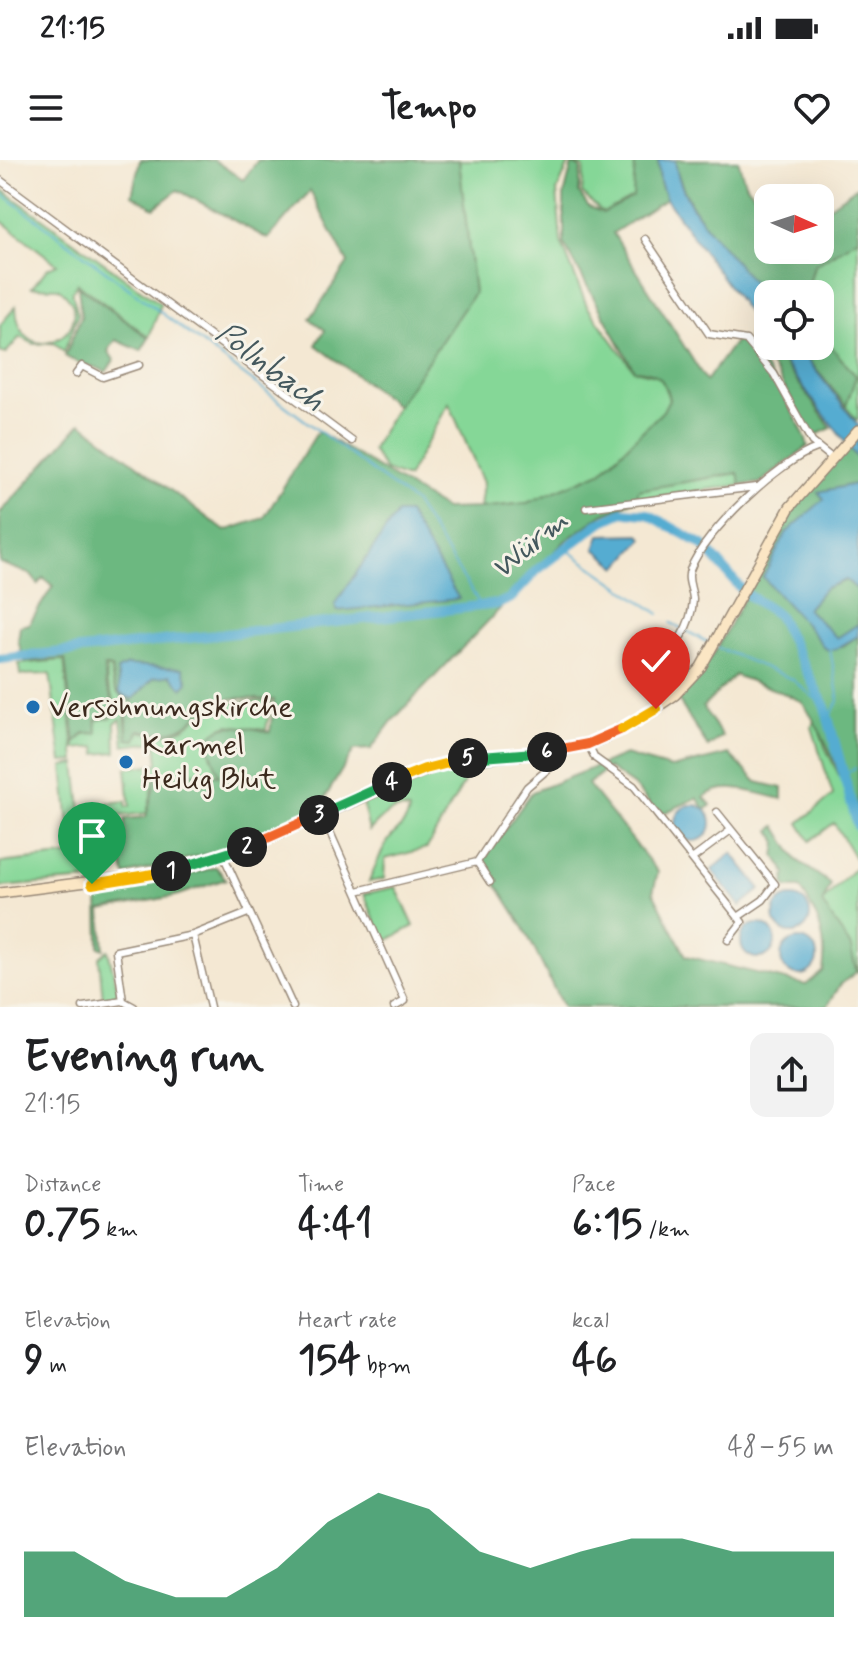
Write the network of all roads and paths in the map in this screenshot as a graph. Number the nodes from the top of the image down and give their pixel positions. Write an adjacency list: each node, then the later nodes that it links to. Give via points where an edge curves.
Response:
1 (0, 180): 6 (street)
2 (645, 239): 7 (street, via 709,334 741,338 761,355)
3 (139, 365): 4 (street, via 103,377 82,366)
4 (76, 374)
5 (858, 430): 8 (main road)
6 (352, 441)
7 (817, 448): 8 (street); 9 (street)
8 (832, 458): 12 (main road, via 790,507 712,650 675,695 629,726)
9 (756, 487): 10 (street); 11 (street, via 701,552 688,579 693,595 685,634)
10 (586, 508)
11 (651, 673)
12 (588, 744): 13 (main road); 18 (street, via 595,758 634,786)
13 (557, 751): 15 (main road, via 441,764); 19 (street, via 555,763 527,787)
14 (717, 812): 16 (street)
15 (322, 814): 17 (main road); 21 (street)
16 (731, 830): 18 (street); 24 (street, via 775,884)
17 (224, 857): 22 (main road, via 143,876); 23 (street)
18 (692, 859): 24 (street)
19 (477, 862): 20 (street); 21 (street)
20 (490, 882)
21 (357, 891): 32 (street, via 405,1001)
22 (0, 893)
23 (248, 913): 25 (street); 31 (street)
24 (738, 917): 26 (street, via 742,922)
25 (193, 935): 27 (street, via 116,951); 30 (street)
26 (728, 940)
27 (123, 1001): 28 (street); 29 (street)
28 (83, 1007)
29 (134, 1007)
30 (210, 1007)
31 (293, 1007)
32 (394, 1007)

